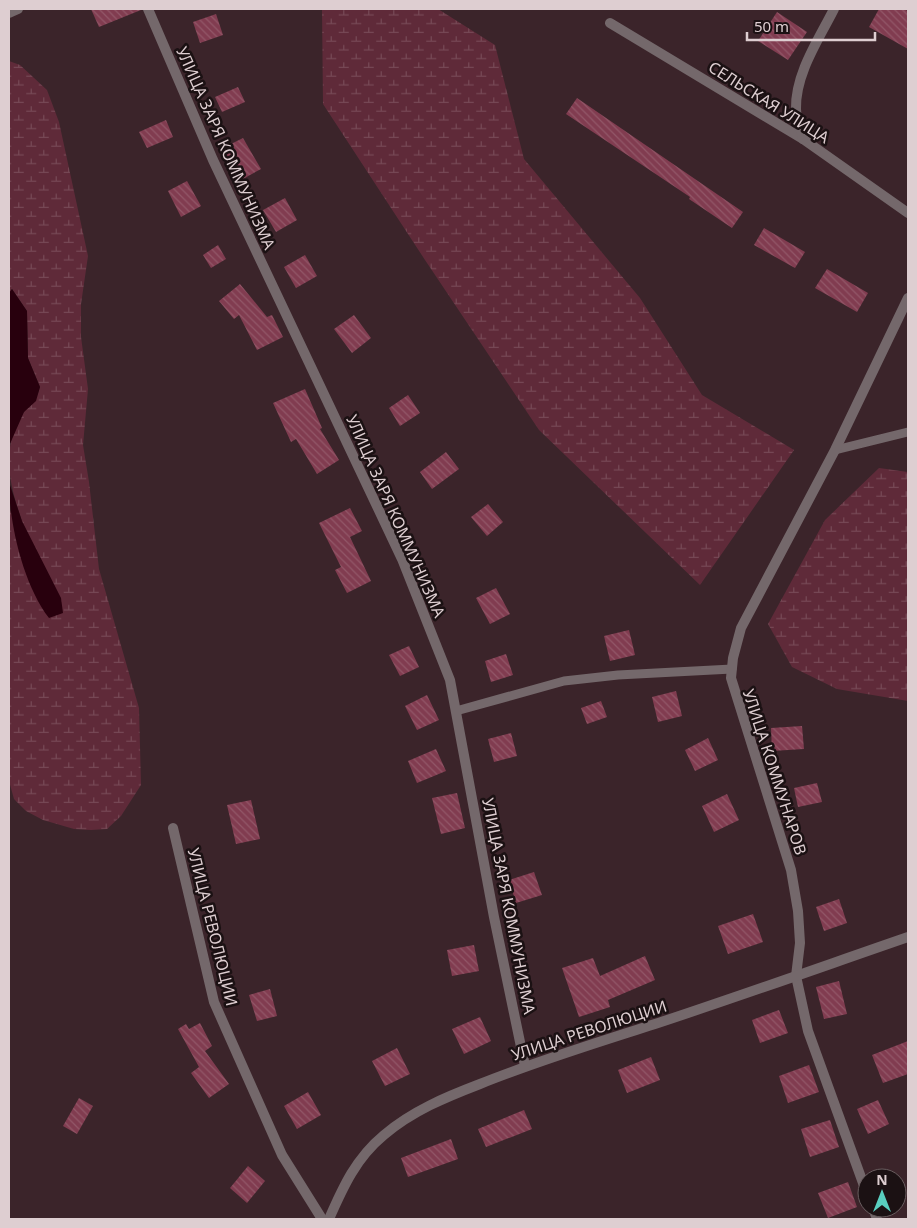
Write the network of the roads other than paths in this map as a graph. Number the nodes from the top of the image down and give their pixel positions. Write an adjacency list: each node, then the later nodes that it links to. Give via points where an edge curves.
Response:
1 (18, 9): 4 (street)
2 (148, 9): 12 (street, УЛИЦА ЗАРЯ КОММУНИЗМА, via 213,160 402,558 450,680)
3 (834, 9): 6 (street, via 797,89 796,110)
4 (9, 13)
5 (610, 24): 6 (street, СЕЛЬСКАЯ УЛИЦА)
6 (803, 139): 7 (street, СЕЛЬСКАЯ УЛИЦА)
7 (908, 212)
8 (908, 298): 10 (street, УЛИЦА КОММУНАРОВ)
9 (908, 432): 10 (lane)
10 (835, 450): 11 (street, УЛИЦА КОММУНАРОВ, via 741,628)
11 (732, 669): 12 (lane, via 564,681); 15 (street, УЛИЦА КОММУНАРОВ, via 734,694 790,870 800,943)
12 (456, 711): 16 (street, УЛИЦА ЗАРЯ КОММУНИЗМА)
13 (173, 828): 18 (street, УЛИЦА РЕВОЛЮЦИИ, via 214,1002 282,1155)
14 (908, 937): 15 (street, УЛИЦА РЕВОЛЮЦИИ)
15 (796, 976): 16 (street, УЛИЦА РЕВОЛЮЦИИ); 17 (street, УЛИЦА КОММУНАРОВ, via 808,1030)
16 (525, 1066): 19 (street, УЛИЦА РЕВОЛЮЦИИ, via 442,1099 384,1135 364,1154 346,1179)
17 (858, 1168)
18 (322, 1219)
19 (329, 1219)

